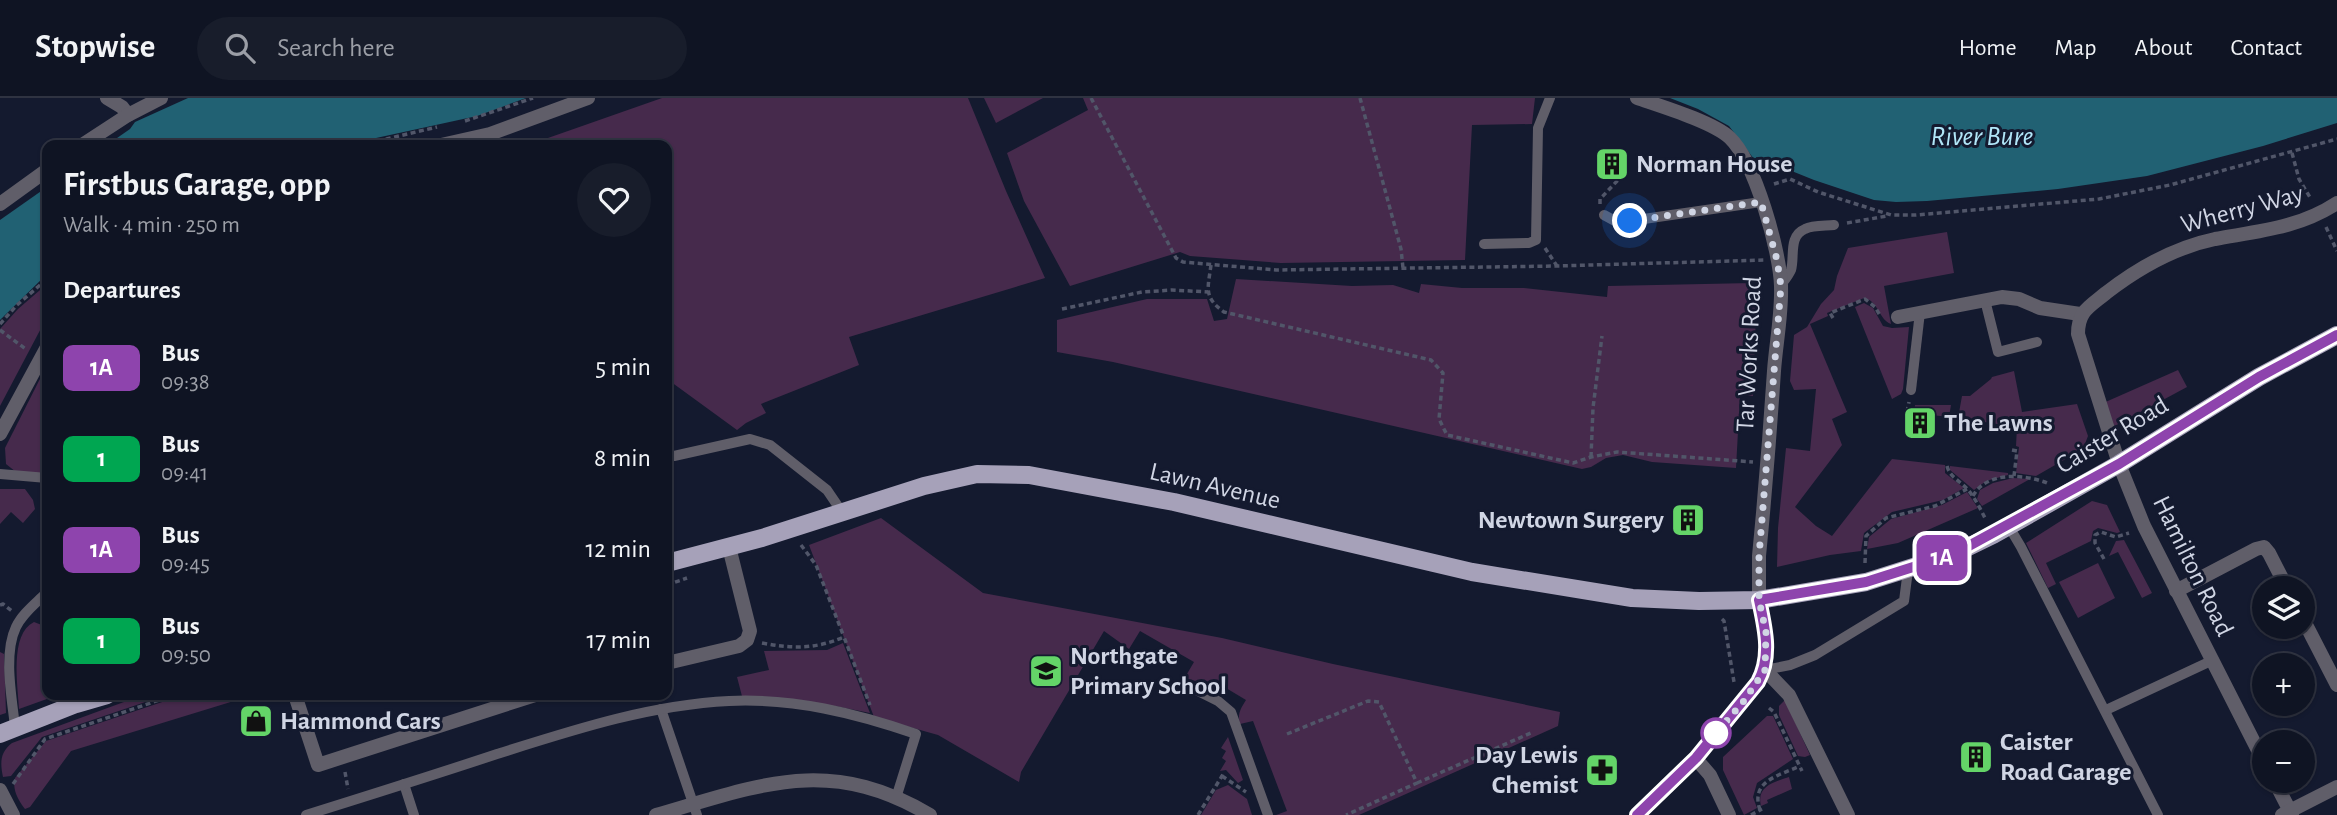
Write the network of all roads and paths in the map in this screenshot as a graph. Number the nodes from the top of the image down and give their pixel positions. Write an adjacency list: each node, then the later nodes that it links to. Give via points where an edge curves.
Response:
1 (107, 98): 9 (street)
2 (161, 98): 9 (street)
3 (534, 98): 10 (path)
4 (588, 98): 15 (street)
5 (1091, 98): 27 (path, via 1176,258)
6 (1360, 98): 29 (path)
7 (1550, 98): 24 (lane, via 1538,128)
8 (1637, 98): 18 (street, Tar Works Road, via 1727,135 1744,157)
9 (128, 115): 13 (street)
10 (454, 124)
11 (440, 127): 14 (path)
12 (2337, 139): 22 (path, via 2099,200)
13 (90, 140)
14 (382, 140)
15 (463, 140)
16 (42, 174): 20 (street)
17 (1619, 179): 21 (path, via 1600,199)
18 (1760, 195): 21 (lane, via 1630,221); 22 (path, via 1790,179); 26 (street, Tar Works Road)
19 (2337, 203): 36 (street, Wherry Way, via 2291,226 2214,240 2165,257 2122,280)
20 (0, 204)
21 (1604, 215)
22 (1891, 215): 23 (path)
23 (1834, 225): 31 (lane, via 1801,232 1791,255 1791,270)
24 (1536, 240): 25 (lane); 28 (path)
25 (1484, 244)
26 (1777, 260): 28 (path); 31 (street, Tar Works Road)
27 (1211, 265): 29 (path, via 1276,270); 32 (path)
28 (1557, 266): 29 (path)
29 (1403, 268)
30 (42, 283): 40 (path)
31 (1781, 286): 51 (street, Tar Works Road)
32 (1208, 292): 34 (path, via 1142,292); 50 (path, via 1211,303 1224,312 1432,360 1443,373 1439,419 1447,435 1573,463)
33 (1985, 300): 35 (street); 36 (street, via 2019,299 2040,308); 43 (lane, via 1998,352)
34 (1062, 309)
35 (1920, 312): 37 (street); 46 (lane)
36 (2080, 314): 52 (street, via 2078,334)
37 (1898, 317)
38 (1833, 318): 39 (path, via 1830,313 1865,299)
39 (1884, 324)
40 (0, 327): 44 (path)
41 (2337, 335): 52 (main road, Caister Road, via 2259,377)
42 (1602, 336): 50 (path)
43 (2037, 342)
44 (33, 355)
45 (42, 356): 47 (street)
46 (1911, 390)
47 (0, 433)
48 (2012, 450): 55 (path, via 2017,451)
49 (674, 456): 60 (lane, via 750,439 770,445 827,490)
50 (1591, 457): 51 (path, via 1617,452)
51 (1768, 463): 72 (street, Tar Works Road)
52 (2119, 464): 58 (main road, Caister Road); 61 (street, Hamilton Road)
53 (1947, 466): 57 (path)
54 (0, 474): 56 (lane)
55 (2014, 476): 58 (path); 59 (path, via 1984,484)
56 (42, 478)
57 (1967, 489): 59 (path); 69 (path, via 1936,506 1893,515 1872,530 1866,536 1864,552)
58 (2069, 491): 62 (main road, Caister Road)
59 (1973, 496): 62 (path)
60 (842, 512): 64 (main road, Lawn Avenue); 72 (main road, Lawn Avenue, via 977,474 1029,475 1174,502 1522,581 1632,597)
61 (2144, 526): 65 (path, via 2122,536 2095,535); 70 (street, Hamilton Road)
62 (2000, 530): 67 (main road, Caister Road, via 1954,554); 89 (lane, via 2021,547)
63 (800, 544): 74 (path, via 816,565)
64 (729, 547): 66 (main road, Lawn Avenue); 76 (street, via 750,631)
65 (2104, 559)
66 (672, 562)
67 (1908, 570): 69 (main road, Caister Road); 79 (lane, via 1904,601 1815,656)
68 (2281, 576): 70 (street, via 2264,547 2256,548)
69 (1866, 582): 72 (main road, Caister Road)
70 (2176, 591): 77 (street, Hamilton Road)
71 (42, 598): 91 (lane, via 16,628 11,645)
72 (1759, 600): 79 (street, via 1766,632)
73 (1717, 617): 80 (path, via 1724,621)
74 (844, 637): 76 (path, via 811,647); 90 (path)
75 (2313, 639): 82 (street)
76 (747, 640): 78 (street, via 739,646)
77 (2211, 661): 89 (lane); 94 (street, Hamilton Road)
78 (672, 662)
79 (1765, 670): 96 (street); 118 (street, via 1789,695)
80 (1734, 682)
81 (1186, 685): 100 (lane, via 1231,712)
82 (2337, 685)
83 (93, 700): 91 (main road)
84 (159, 700): 102 (path, via 45,739)
85 (297, 700): 95 (street, via 318,765)
86 (520, 700): 95 (street)
87 (1769, 708): 117 (path, via 1801,768 1760,788 1761,810)
88 (661, 709): 90 (lane, via 730,701 778,702); 98 (lane, via 612,719); 105 (lane)
89 (2106, 710): 119 (lane)
90 (876, 720): 103 (lane, via 916,734)
91 (7, 730)
92 (1533, 732): 97 (path)
93 (1287, 734): 97 (path, via 1368,701 1379,702)
94 (2252, 739)
95 (343, 758): 104 (path)
96 (1696, 758): 115 (street); 116 (street, via 1710,775)
97 (1417, 783): 114 (path)
98 (404, 784): 104 (lane); 110 (lane)
99 (2337, 787): 107 (street)
100 (1259, 790): 112 (path, via 1244,792 1220,775); 113 (lane)
101 (2279, 793): 107 (street)
102 (2, 794): 108 (street)
103 (896, 798): 105 (street, via 835,780 794,779 756,785); 106 (street)
104 (349, 801): 109 (lane)
105 (695, 810): 111 (street)
106 (924, 814)
107 (2288, 814)
108 (13, 815)
109 (306, 815)
110 (414, 815)
111 (656, 815)
112 (1198, 815)
113 (1268, 815)
114 (1346, 815)
115 (1637, 815)
116 (1729, 815)
117 (1751, 815)
118 (1848, 815)
119 (2158, 815)

